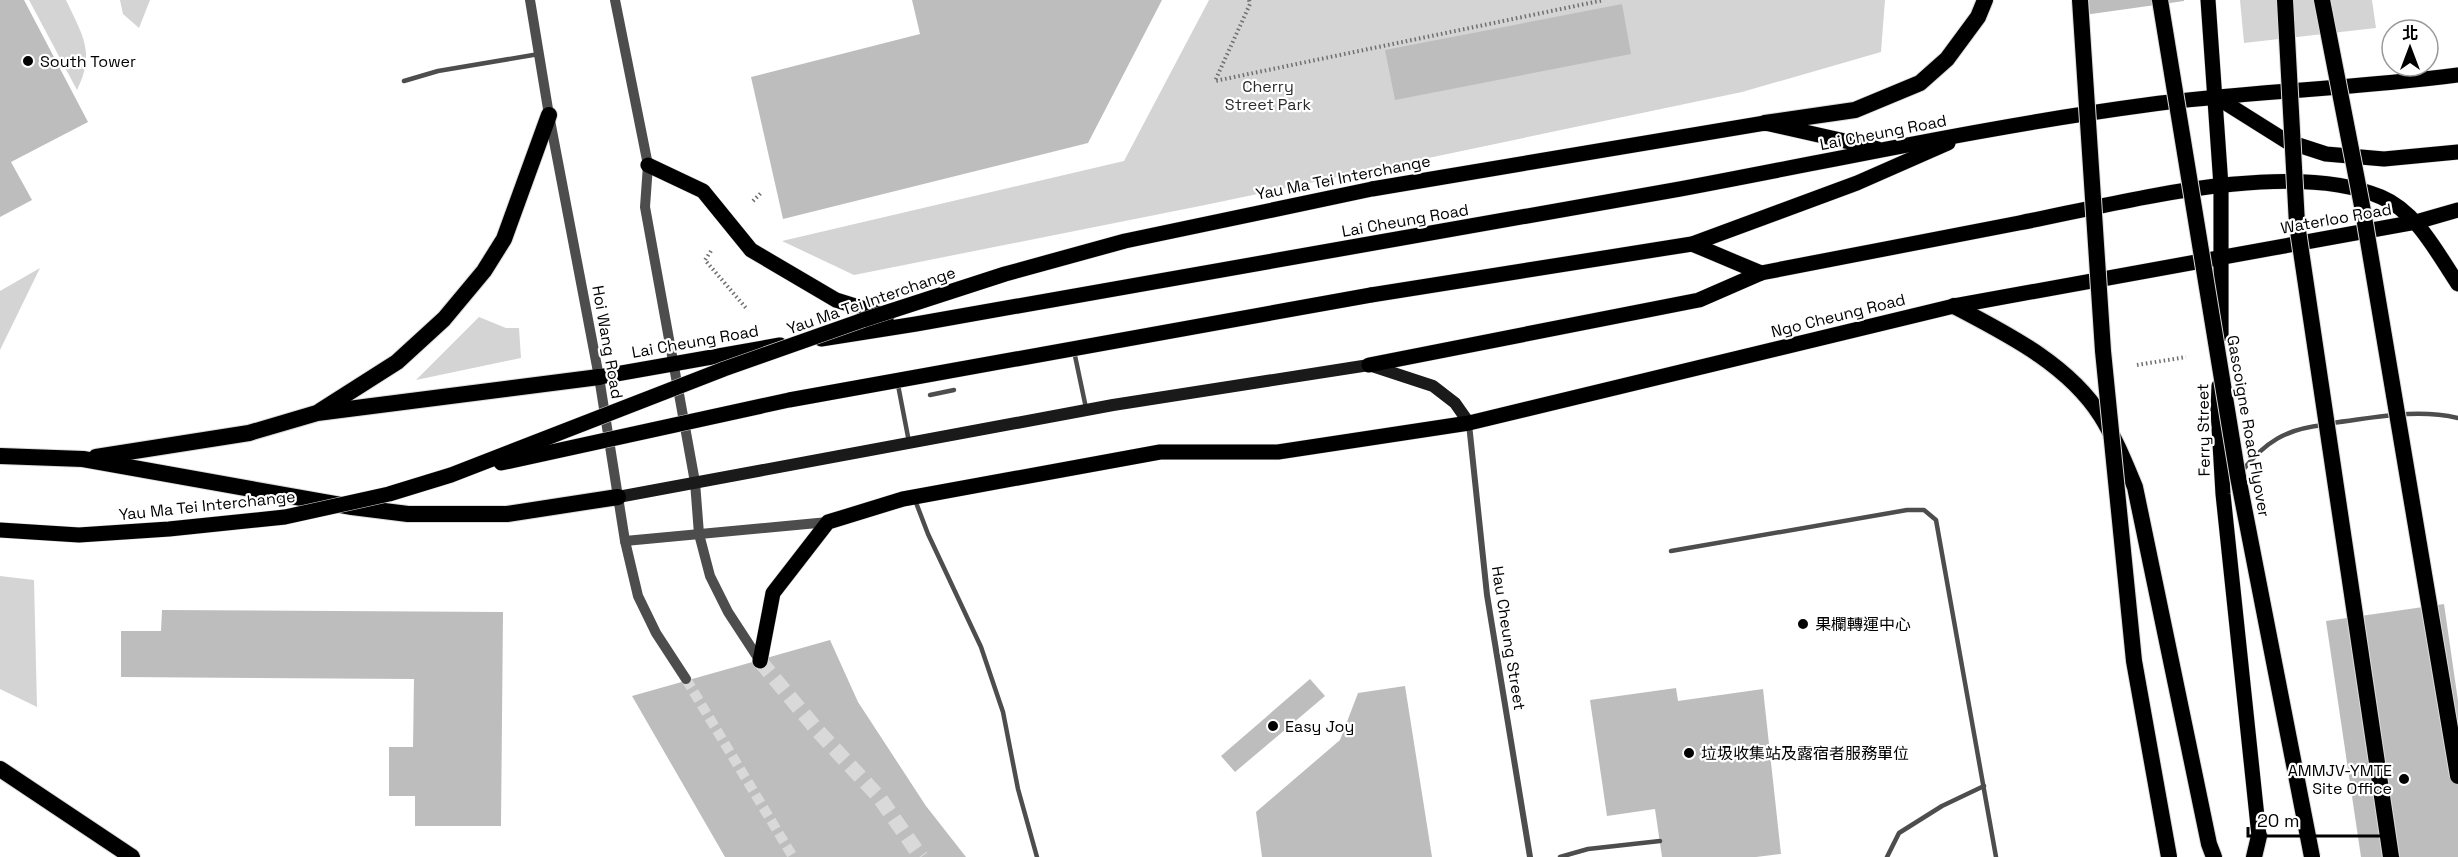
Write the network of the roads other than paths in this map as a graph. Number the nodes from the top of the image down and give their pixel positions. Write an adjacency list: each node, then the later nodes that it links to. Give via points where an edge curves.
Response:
1 (530, 0): 9 (street, Hoi Wang Road)
2 (615, 0): 18 (street)
3 (1985, 0): 14 (highway, via 1978,17 1947,59 1920,83 1855,110)
4 (2080, 0): 65 (highway, bridge, via 2103,351 2134,661)
5 (2160, 0): 69 (highway, Gascoigne Road Flyover, bridge, via 2238,477)
6 (2208, 0): 12 (main road, Ferry Street)
7 (2285, 0): 70 (highway, bridge, via 2297,224)
8 (2322, 0): 55 (highway, bridge, via 2363,211)
9 (539, 54): 11 (lane, via 438,71); 13 (street, Hoi Wang Road)
10 (2458, 75): 12 (main road)
11 (404, 81)
12 (2217, 97): 15 (main road, Lai Cheung Road); 17 (main road, via 2286,141 2326,154 2384,159); 19 (main road, Ferry Street)
13 (549, 115): 31 (street, Hoi Wang Road); 36 (highway, via 504,239 484,272 444,319 397,362)
14 (1765, 123): 16 (main road); 42 (main road, Yau Ma Tei Interchange, bridge, via 1372,189 1125,241 1005,274 863,320 724,369)
15 (1970, 133): 16 (main road, Lai Cheung Road); 22 (main road, via 1857,183)
16 (1880, 149): 27 (main road, Lai Cheung Road, via 1691,187)
17 (2458, 152)
18 (648, 165): 27 (main road, via 703,191 751,250 798,278 836,300); 29 (street, via 645,207)
19 (2222, 186): 21 (main road, via 2336,184 2382,197); 23 (main road, Ferry Street); 24 (main road)
20 (2458, 210): 21 (main road, Waterloo Road)
21 (2416, 222): 23 (main road, Waterloo Road); 25 (main road)
22 (1692, 244): 24 (main road); 42 (main road, bridge, via 1371,295 789,400)
23 (2219, 257): 26 (main road, Ngo Cheung Road); 44 (main road, Ferry Street, via 2218,410)
24 (1761, 273): 30 (main road, via 1699,300)
25 (2458, 284)
26 (1954, 306): 38 (main road, Ngo Cheung Road); 66 (highway, via 2008,335 2067,377 2100,414 2119,447 2142,517)
27 (916, 324): 29 (main road, Lai Cheung Road)
28 (1074, 351): 35 (lane)
29 (675, 364): 31 (main road, Lai Cheung Road); 43 (street)
30 (1369, 365): 35 (main road); 38 (main road, via 1433,386 1455,403)
31 (599, 377): 36 (highway); 45 (street, Hoi Wang Road)
32 (898, 385): 39 (lane)
33 (954, 390): 34 (lane)
34 (930, 395)
35 (1087, 410): 39 (main road)
36 (317, 413): 41 (highway, via 249,433)
37 (2458, 418): 44 (lane, via 2411,413 2314,426 2281,435 2253,457)
38 (1469, 423): 46 (main road, via 1278,452 1160,452); 61 (street, Hau Cheung Street, via 1484,572)
39 (909, 442): 43 (main road)
40 (0, 456): 41 (highway)
41 (83, 459): 45 (highway, via 408,514 507,514)
42 (451, 475): 48 (main road, Yau Ma Tei Interchange, bridge, via 389,494 285,517 79,535)
43 (695, 482): 45 (main road); 49 (street)
44 (2223, 494): 57 (main road, Ferry Street)
45 (618, 497): 50 (street, Hoi Wang Road)
46 (914, 497): 47 (main road); 60 (lane, via 981,647 1003,712)
47 (828, 522): 49 (street); 52 (main road, via 773,593)
48 (0, 530)
49 (699, 534): 50 (street); 52 (street, via 710,576)
50 (625, 541): 53 (street, Hoi Wang Road, via 638,596)
51 (1671, 551): 56 (lane, via 1924,510 1936,520)
52 (760, 661)
53 (686, 679)
54 (0, 769): 59 (highway)
55 (2458, 776)
56 (1984, 786): 63 (lane, via 1899,833); 64 (lane)
57 (2259, 836): 67 (highway); 68 (main road, Ferry Street)
58 (1660, 841): 62 (lane, via 1588,849)
59 (132, 857)
60 (1037, 857)
61 (1530, 857)
62 (1560, 857)
63 (1887, 857)
64 (1996, 857)
65 (2169, 857)
66 (2214, 857)
67 (2254, 857)
68 (2263, 857)
69 (2312, 857)
70 (2391, 857)

